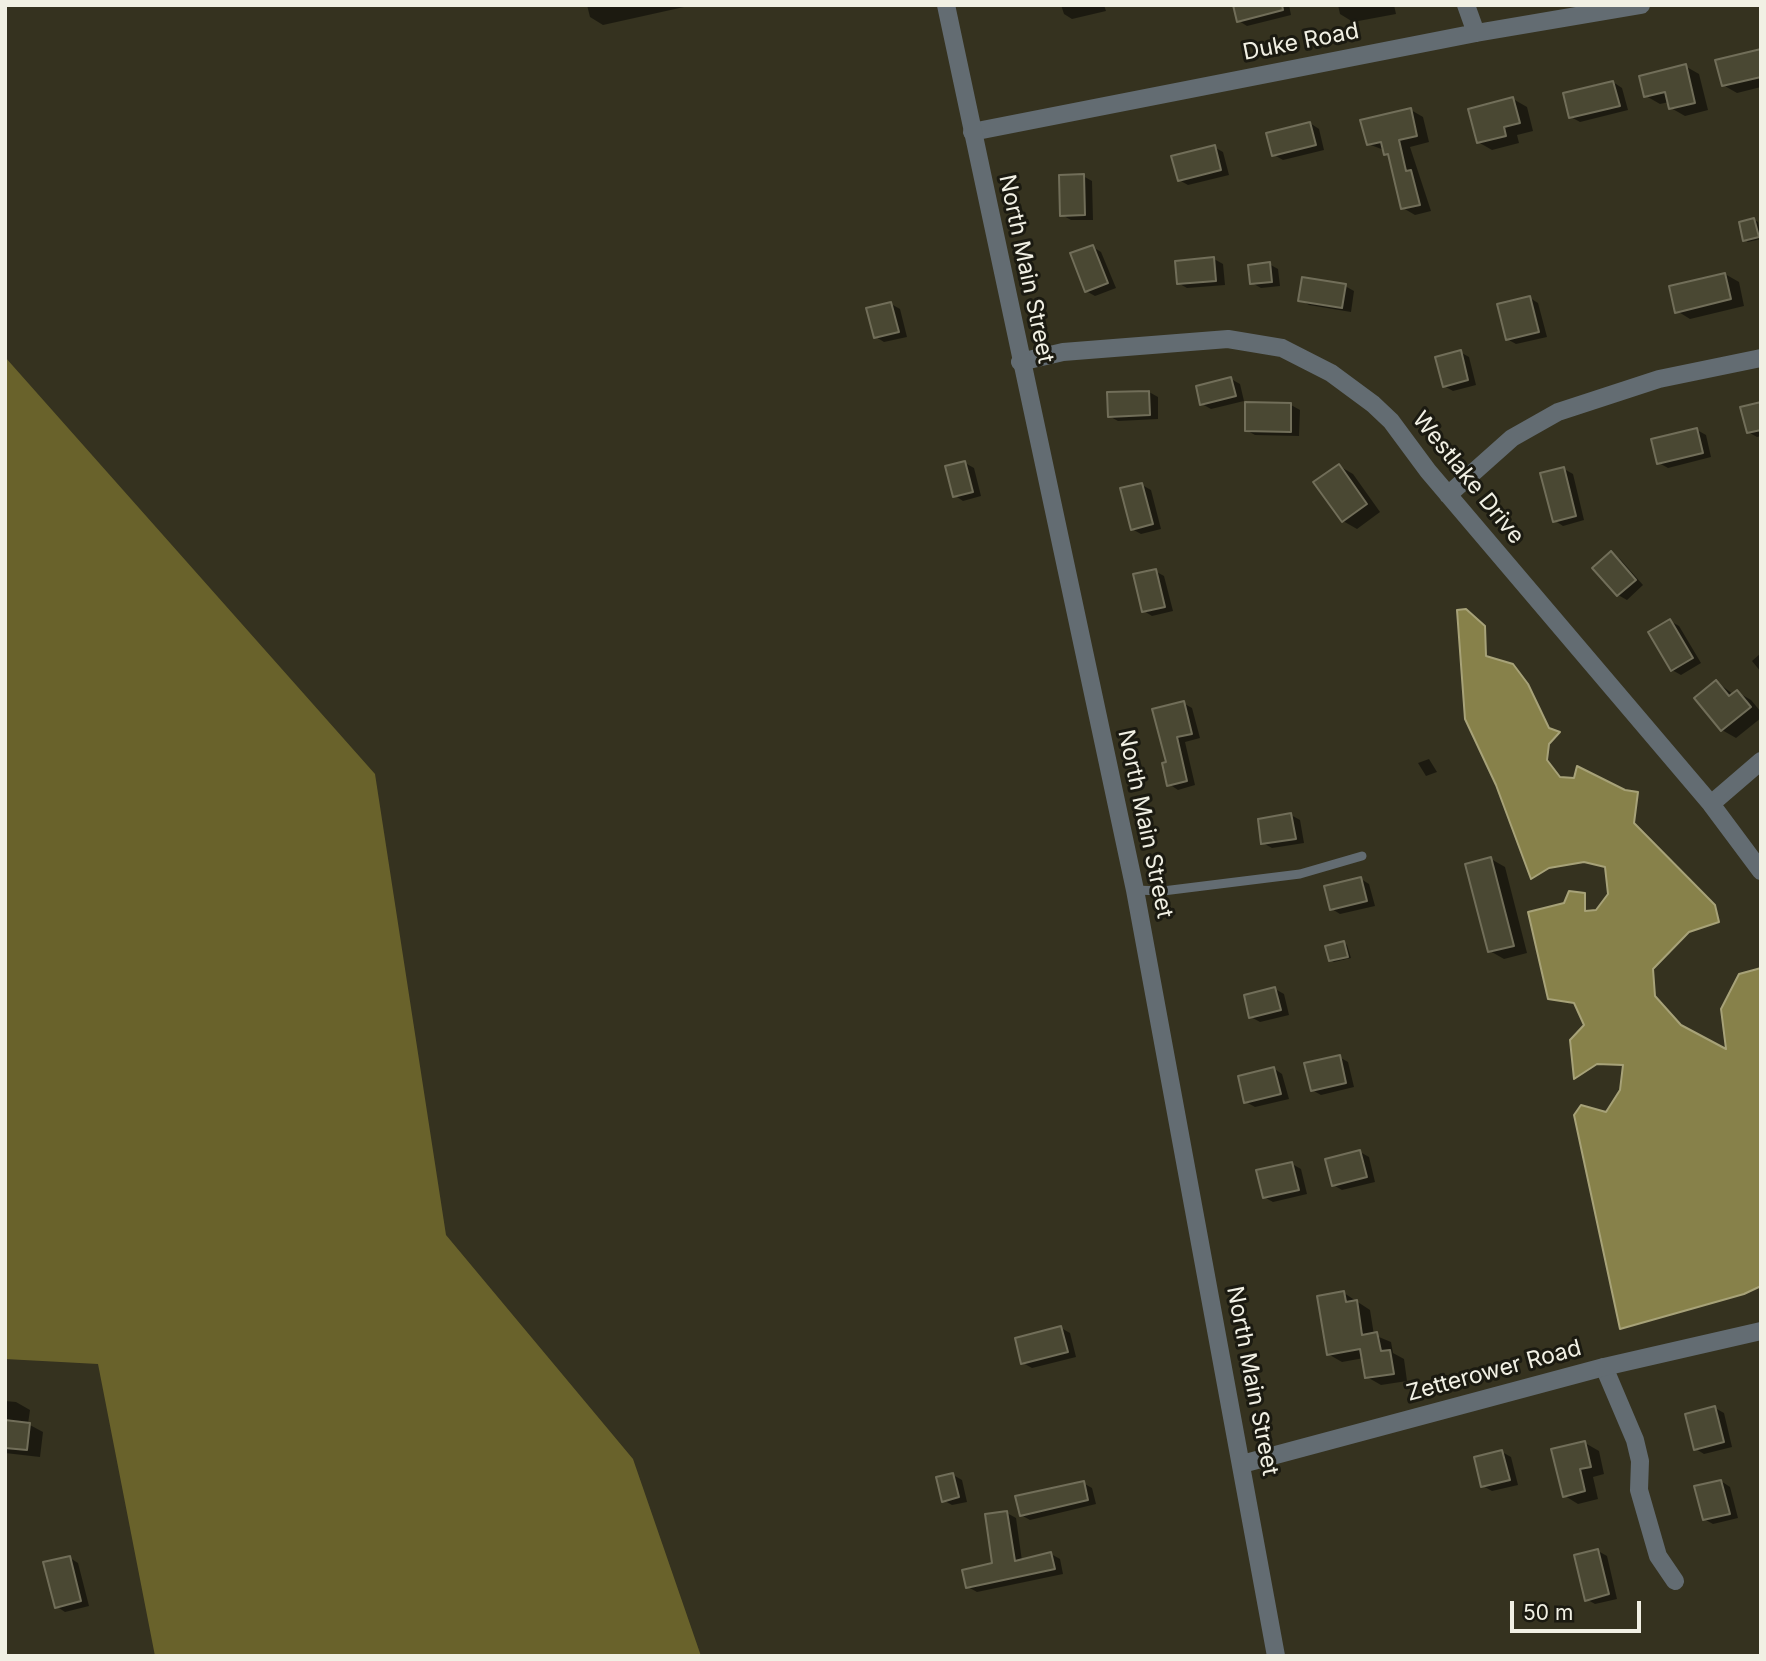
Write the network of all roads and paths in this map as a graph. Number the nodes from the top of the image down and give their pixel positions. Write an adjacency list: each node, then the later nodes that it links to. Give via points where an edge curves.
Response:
1 (946, 5): 5 (street, North Main Street)
2 (1466, 5): 4 (street)
3 (1641, 5): 4 (street, Duke Road)
4 (1476, 33): 5 (street, Duke Road)
5 (972, 132): 7 (street, North Main Street)
6 (1761, 358): 8 (street, via 1659,379 1558,412 1512,438)
7 (1020, 362): 8 (street, Westlake Drive, via 1063,352 1228,339 1282,348 1331,373 1373,404); 13 (street, North Main Street)
8 (1448, 495): 10 (street, Westlake Drive)
9 (1761, 761): 10 (street)
10 (1712, 804): 12 (street, Westlake Drive)
11 (1362, 856): 13 (lane, via 1300,874 1163,891)
12 (1761, 871)
13 (1135, 890): 16 (street, North Main Street)
14 (1761, 1331): 15 (street, Zetterower Road)
15 (1604, 1367): 16 (street, Zetterower Road); 17 (street, via 1635,1440 1639,1490 1658,1556)
16 (1242, 1464): 18 (street, North Main Street)
17 (1675, 1581)
18 (1276, 1656)

